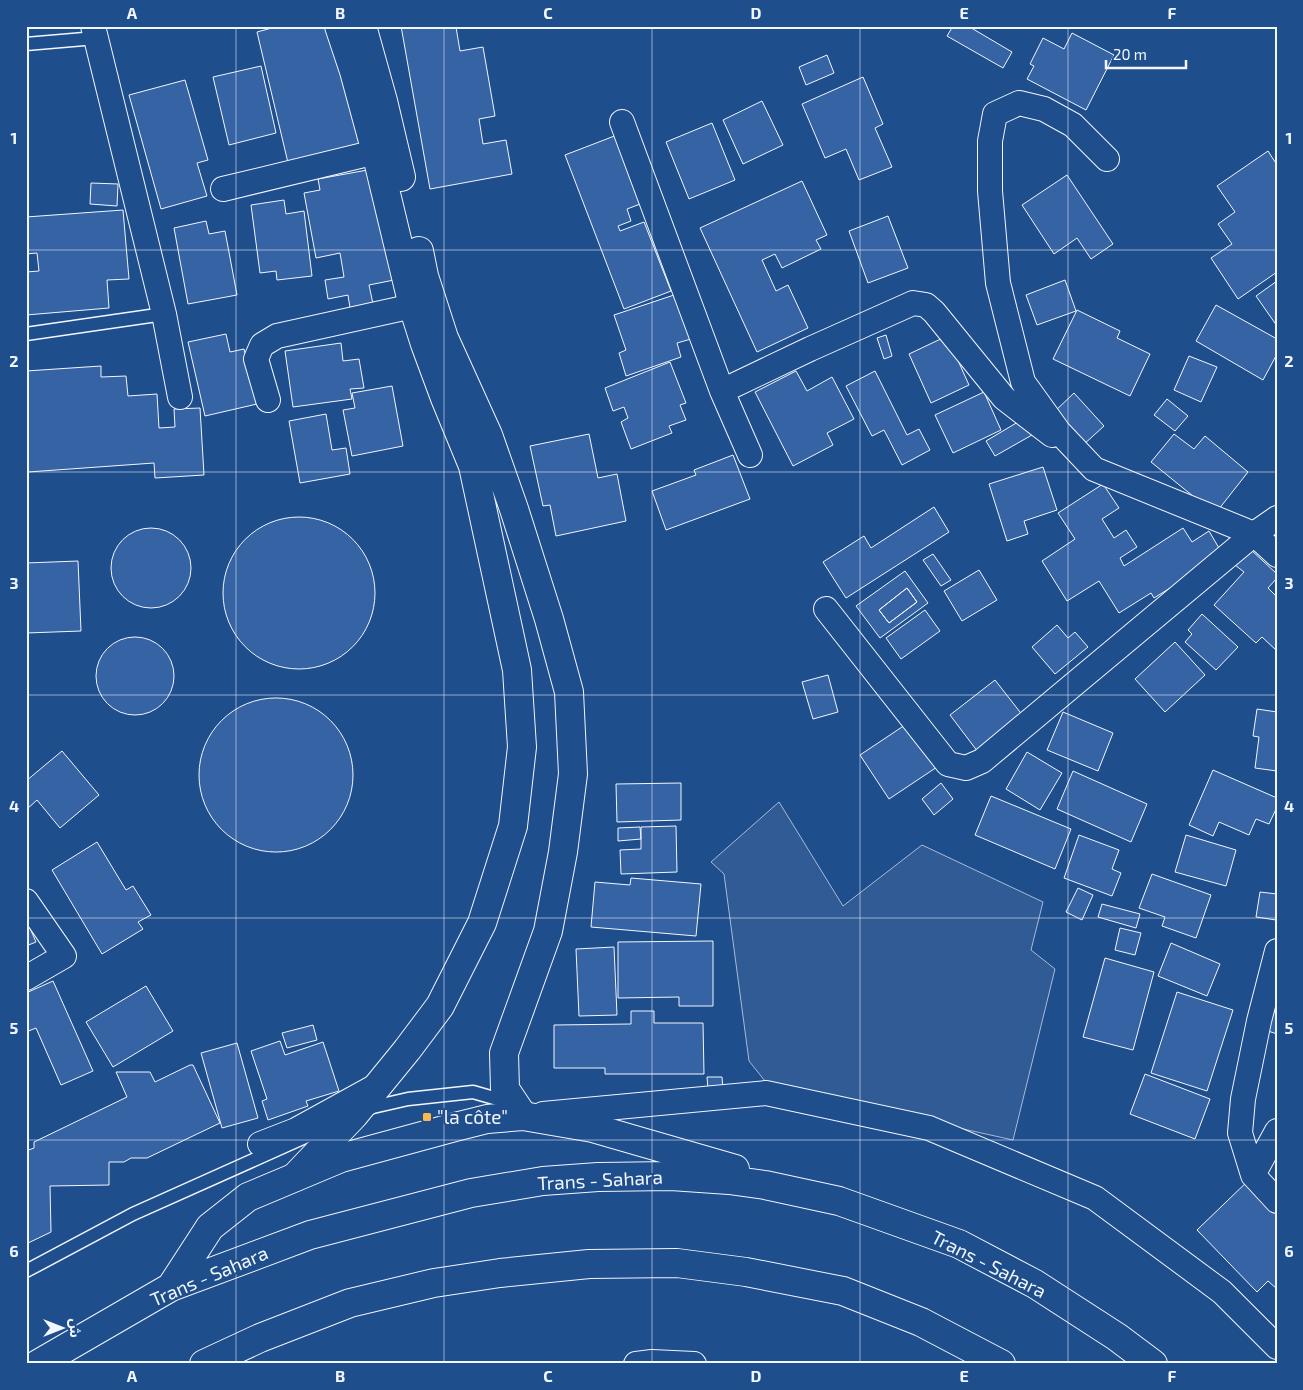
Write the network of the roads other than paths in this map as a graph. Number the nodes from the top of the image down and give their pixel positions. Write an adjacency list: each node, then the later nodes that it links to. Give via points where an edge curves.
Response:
1 (339, 26): 6 (main road)
2 (362, 26): 26 (main road, via 424,276 444,338 505,481 569,692 573,774 563,852 548,931 504,1053 505,1088)
3 (95, 32): 4 (lane); 10 (street)
4 (26, 44)
5 (622, 122): 12 (street)
6 (376, 152): 8 (street); 9 (main road)
7 (1107, 159): 16 (street, via 1073,125 1044,109 1019,103 995,114 990,141 990,191 998,283 1024,382 1059,432)
8 (223, 189)
9 (413, 306): 14 (street, via 277,336 262,345 256,359); 24 (main road, via 438,380 473,466 516,670 522,747 513,826 482,923 440,1006)
10 (164, 314): 11 (lane); 13 (street)
11 (26, 334)
12 (722, 391): 15 (street); 16 (street, via 914,303 926,305 1004,398)
13 (180, 397)
14 (268, 400)
15 (750, 455)
16 (1094, 469): 18 (street)
17 (1277, 518): 18 (street)
18 (1254, 534): 19 (street); 20 (street, via 982,761 966,768 948,764)
19 (1277, 555)
20 (826, 609)
21 (26, 901): 23 (street, via 64,956)
22 (1277, 951): 29 (street, via 1242,1099 1240,1133)
23 (26, 978)
24 (380, 1084): 25 (main road); 28 (street, via 296,1130)
25 (354, 1116): 26 (lane, via 374,1106 408,1099 473,1092 501,1100); 30 (main road); 33 (lane, via 133,1214)
26 (523, 1116): 30 (main road, via 455,1127 341,1158); 31 (main road, via 593,1128 782,1180); 35 (street, via 766,1093 929,1128 1095,1198 1222,1292)
27 (1277, 1131): 29 (street)
28 (260, 1144)
29 (1253, 1174): 32 (street)
30 (295, 1177): 34 (main road, via 248,1197 210,1227)
31 (839, 1201): 34 (main road, Trans - Sahara, via 765,1185 680,1177 543,1181 471,1193 310,1235); 41 (main road, Trans - Sahara, via 959,1244 1035,1284)
32 (1277, 1201)
33 (26, 1271)
34 (171, 1287): 36 (main road, Trans - Sahara)
35 (1277, 1347)
36 (38, 1364)
37 (204, 1364): 40 (main road, via 350,1303 434,1283 589,1264 677,1263 746,1272 843,1291 921,1322)
38 (636, 1364): 39 (street)
39 (694, 1364)
40 (1001, 1364)
41 (1153, 1364)

